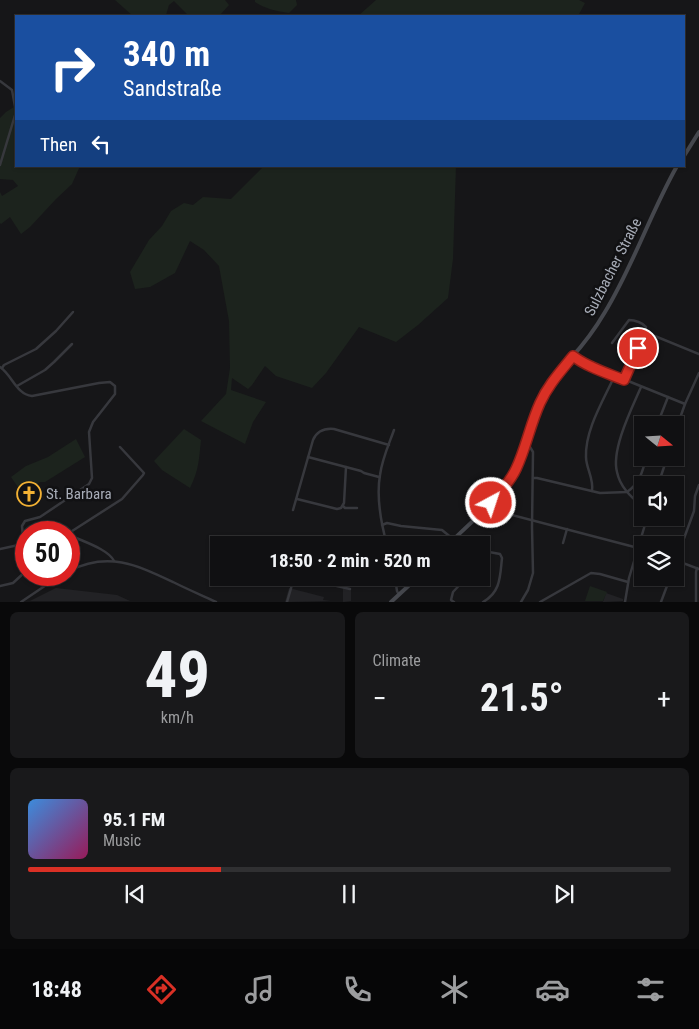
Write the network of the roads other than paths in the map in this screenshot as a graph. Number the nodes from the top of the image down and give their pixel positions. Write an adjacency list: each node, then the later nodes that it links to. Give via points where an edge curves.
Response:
1 (0, 80): 2 (street, via 12,90)
2 (15, 106)
3 (15, 115): 6 (street)
4 (699, 132): 5 (main road)
5 (685, 154)
6 (0, 165)
7 (676, 167): 13 (main road, Sulzbacher Straße, via 615,294 595,328)
8 (72, 312): 14 (street, via 36,349)
9 (645, 332): 10 (street, via 645,326 629,320); 12 (street); 17 (street)
10 (612, 343)
11 (72, 344): 18 (street, via 45,370)
12 (699, 354)
13 (573, 356): 16 (street); 26 (main road, Sulzbacher Straße, via 544,395)
14 (1, 367): 18 (street)
15 (699, 373): 21 (street)
16 (615, 376): 17 (street); 34 (street, via 588,438 586,460)
17 (624, 380): 19 (street)
18 (17, 386): 43 (street, via 24,394 32,396 99,383 110,382 115,386 115,394 92,422 89,432 92,478 40,517)
19 (642, 386): 20 (street); 35 (street, via 618,451 616,470)
20 (668, 397): 21 (street); 22 (street)
21 (685, 404): 23 (street)
22 (661, 416)
23 (681, 416)
24 (394, 430): 25 (street)
25 (389, 444): 28 (street, via 324,429 315,437); 31 (street)
26 (525, 444): 32 (street, via 532,450); 38 (main road, Sulzbacher Straße, via 519,463)
27 (120, 447): 45 (street, via 144,473 122,499)
28 (308, 457): 30 (street); 36 (street)
29 (644, 466): 35 (street, via 640,478)
30 (346, 467): 31 (street); 39 (street)
31 (379, 477): 44 (street)
32 (533, 478): 34 (street); 42 (street)
33 (699, 485): 50 (street)
34 (592, 491): 35 (street)
35 (627, 492): 37 (street)
36 (296, 499): 39 (street, via 337,509); 41 (street)
37 (634, 499)
38 (491, 503): 42 (street, via 508,514); 49 (main road, Sulzbacher Straße)
39 (343, 506): 40 (street)
40 (357, 508)
41 (293, 510)
42 (532, 520): 46 (street); 80 (street, via 533,573)
43 (25, 521)
44 (382, 524): 47 (street); 48 (street, via 442,530)
45 (80, 526)
46 (567, 529): 52 (street); 54 (street)
47 (385, 536)
48 (450, 536)
49 (457, 536)
50 (684, 538)
51 (80, 540): 58 (street, via 106,552)
52 (563, 543)
53 (15, 546): 55 (street)
54 (634, 546)
55 (0, 549)
56 (490, 552): 79 (street, via 500,554 502,558 497,588)
57 (634, 559): 63 (street)
58 (114, 561): 60 (street); 75 (street, via 142,568)
59 (684, 565): 61 (street)
60 (80, 566)
61 (698, 569): 84 (street)
62 (15, 581): 64 (street)
63 (628, 582): 81 (street, via 591,573); 82 (street)
64 (0, 586)
65 (45, 586): 74 (street)
66 (291, 586): 76 (street)
67 (337, 586): 72 (street)
68 (396, 586): 73 (street)
69 (409, 586): 73 (main road)
70 (459, 586): 78 (street, via 452,595)
71 (667, 586): 83 (street)
72 (350, 589)
73 (399, 595): 77 (main road)
74 (21, 602)
75 (216, 602)
76 (286, 602)
77 (391, 602)
78 (454, 602)
79 (483, 602)
80 (521, 602)
81 (540, 602)
82 (625, 602)
83 (661, 602)
84 (696, 602)

